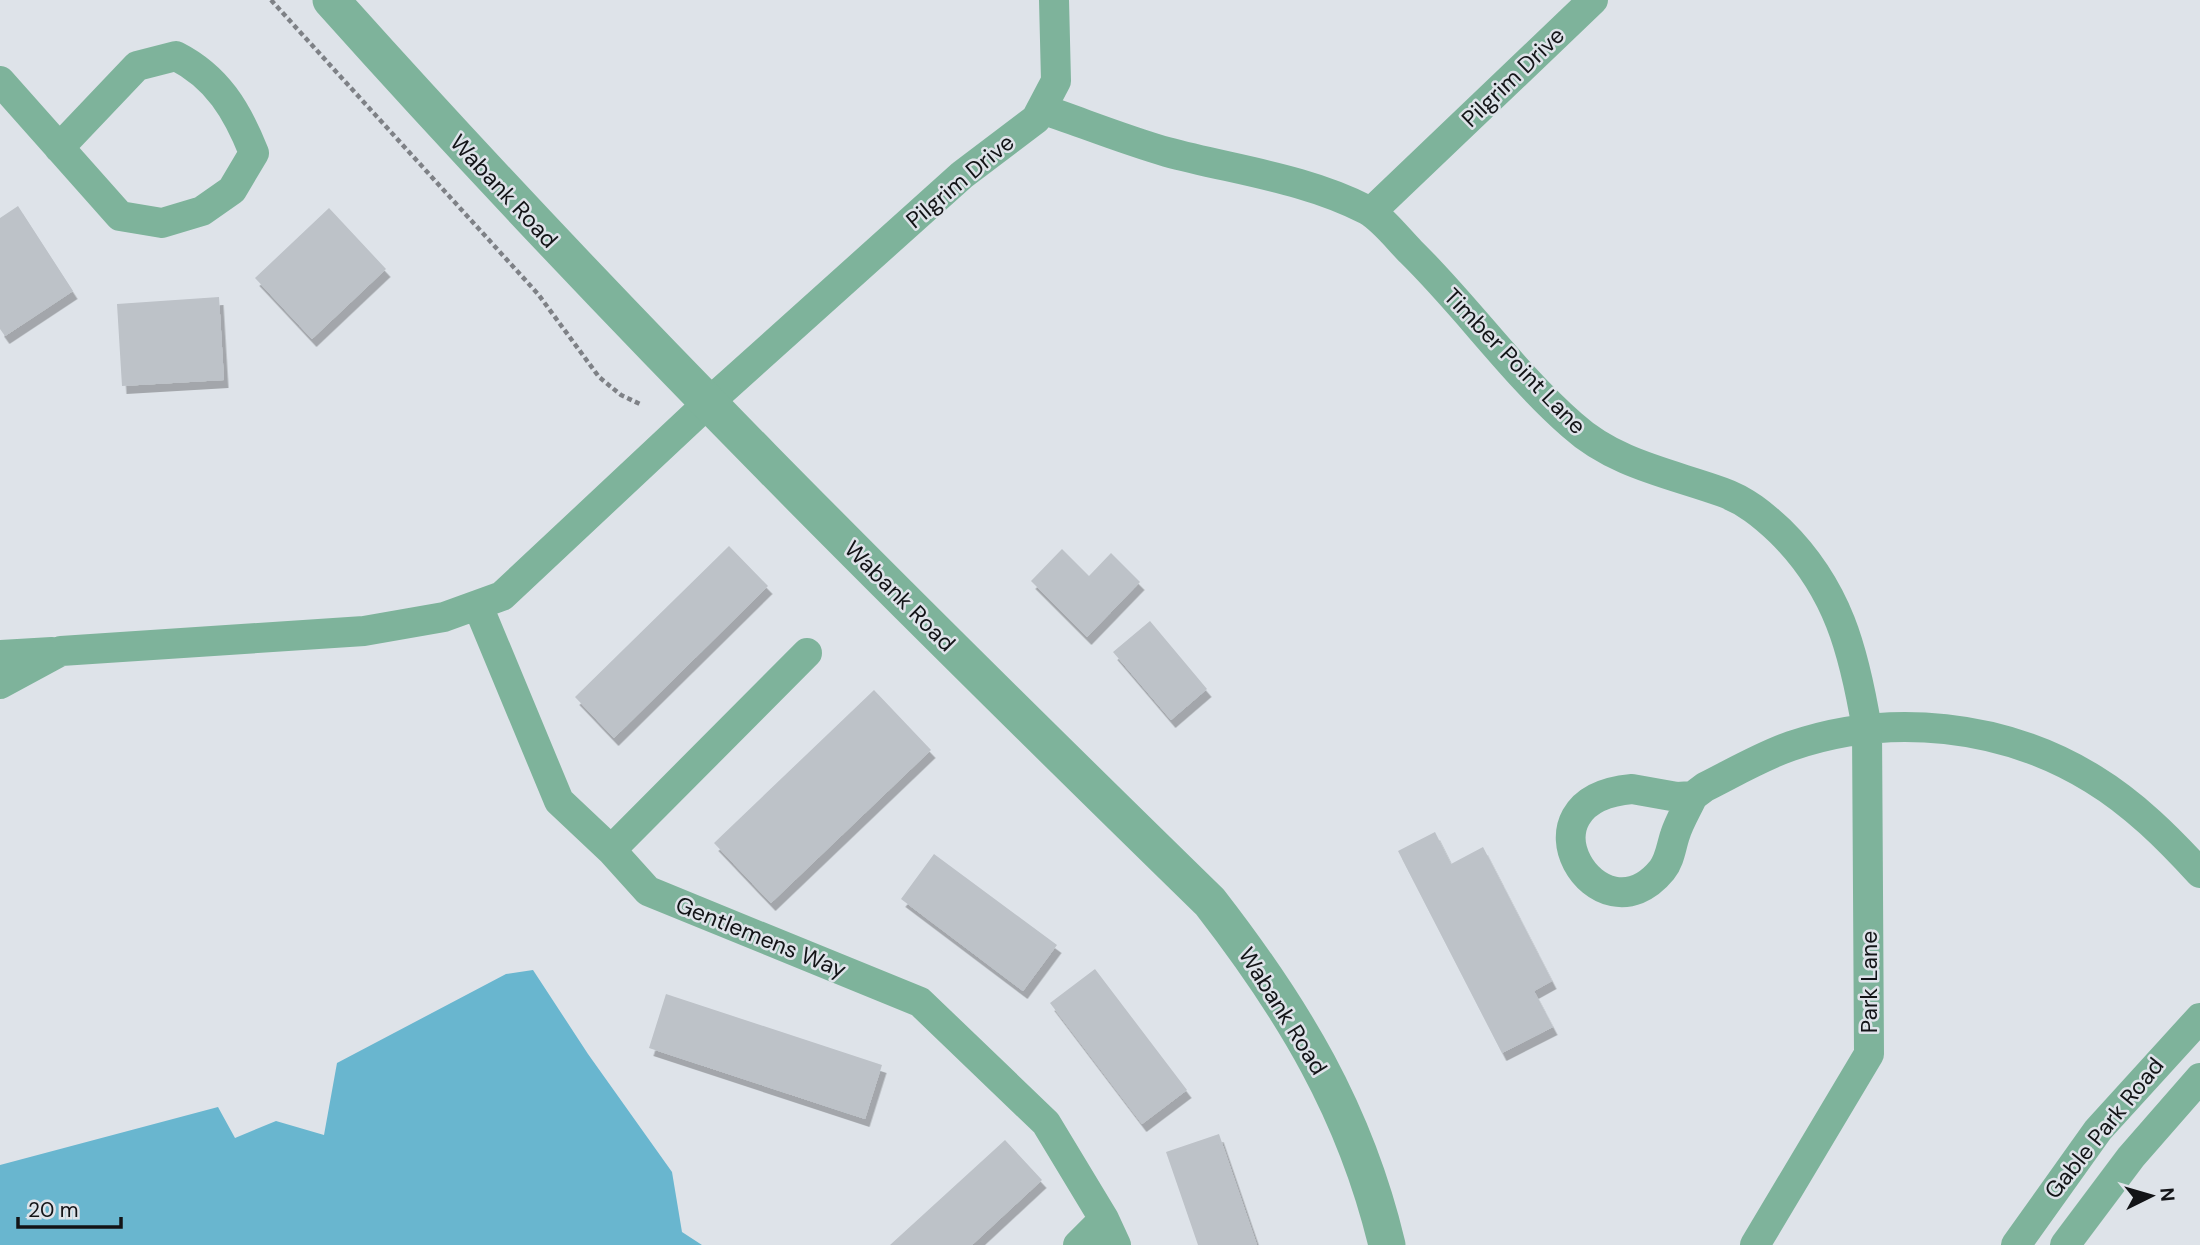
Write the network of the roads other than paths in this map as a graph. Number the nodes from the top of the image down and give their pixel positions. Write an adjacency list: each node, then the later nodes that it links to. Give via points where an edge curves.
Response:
1 (331, 0): 8 (street, Wabank Road, via 450,133)
2 (1054, 0): 5 (street, via 1056,82)
3 (1592, 0): 7 (street, Pilgrim Drive)
4 (0, 81): 6 (street)
5 (1042, 109): 7 (street, via 1165,151 1325,191); 8 (street, Pilgrim Drive, via 1036,119 962,175)
6 (60, 148): 6 (street, via 120,216 162,223 202,211 232,190 254,153 239,114 199,68 176,56 137,66)
7 (1371, 212): 14 (street, Timber Point Lane, via 1573,426 1641,467 1725,492 1760,512 1795,546 1824,584 1841,618)
8 (707, 404): 9 (street, Pilgrim Drive, via 529,573 502,596); 22 (street, Wabank Road, via 1210,902 1265,974 1313,1054 1346,1119)
9 (478, 606): 10 (street, Pilgrim Drive, via 364,631); 16 (street, Gentlemens Way, via 559,802)
10 (61, 651): 12 (street, Pilgrim Drive); 13 (street)
11 (807, 653): 16 (street)
12 (0, 655)
13 (0, 684)
14 (1867, 729): 15 (street, via 1790,746); 17 (street, via 1938,728 2043,754 2093,779 2151,822); 23 (street, Park Lane, via 1869,1054)
15 (1693, 796)
16 (611, 850): 20 (street, Gentlemens Way, via 648,891 920,1002 1046,1123)
17 (2200, 873)
18 (2200, 1018): 24 (street, Gable Park Road, via 2098,1130)
19 (2200, 1078): 25 (street, Gable Park Road, via 2131,1157)
20 (1110, 1232): 21 (street, Gentlemens Way)
21 (1078, 1245)
22 (1387, 1245)
23 (1755, 1245)
24 (2016, 1245)
25 (2065, 1245)

